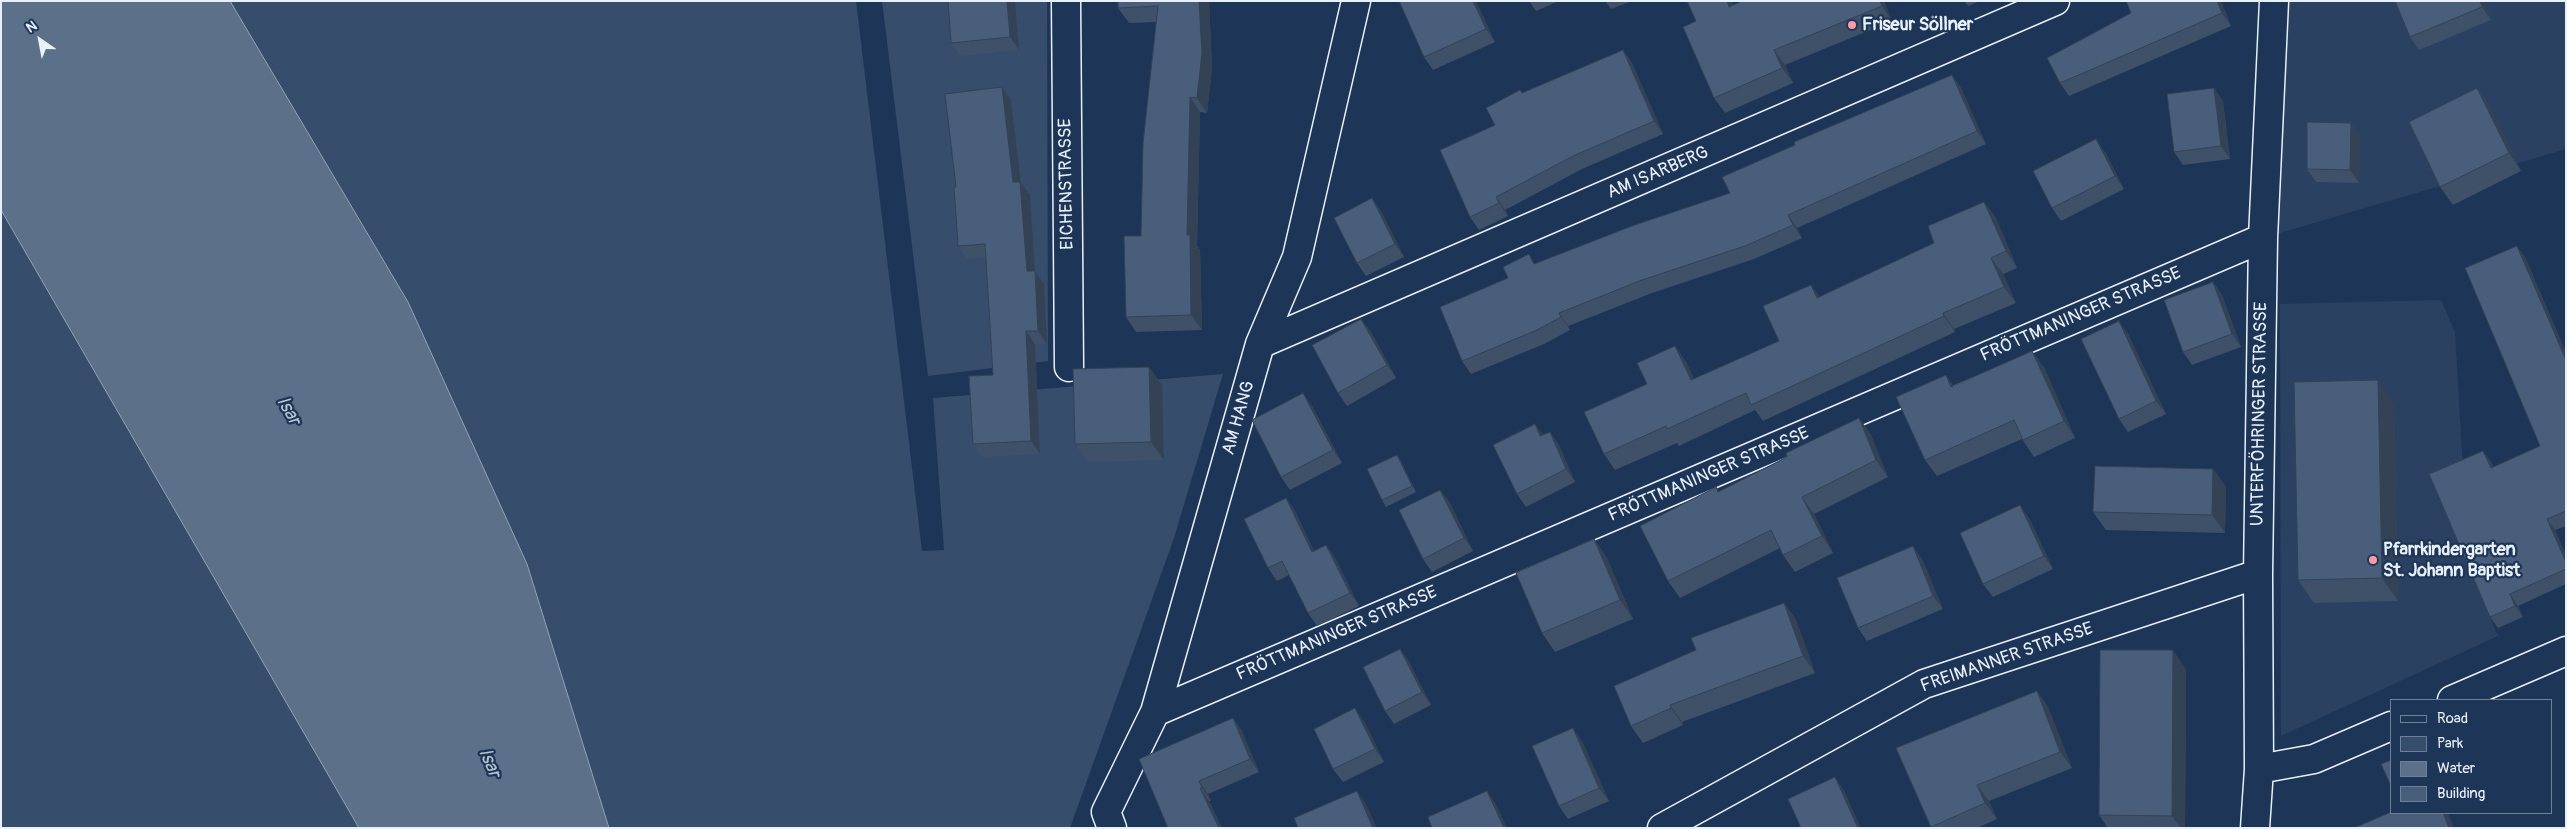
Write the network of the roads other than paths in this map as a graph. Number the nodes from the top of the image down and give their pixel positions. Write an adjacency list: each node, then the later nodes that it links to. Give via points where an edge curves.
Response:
1 (1066, 1): 7 (street, EICHENSTRASSE)
2 (1356, 1): 6 (street, AM HANG, via 1296,257)
3 (2055, 1): 6 (street, AM ISARBERG)
4 (2274, 1): 5 (street, UNTERFÖHRINGER STRASSE)
5 (2263, 238): 8 (street, UNTERFÖHRINGER STRASSE); 11 (street, FRÖTTMANINGER STRASSE)
6 (1260, 344): 11 (street, AM HANG)
7 (1069, 367)
8 (2258, 574): 13 (street, UNTERFÖHRINGER STRASSE); 15 (street, FREIMANNER STRASSE, via 1924,684)
9 (2566, 651): 10 (street)
10 (2454, 699)
11 (1155, 712): 14 (street, AM HANG, via 1106,812)
12 (2390, 726): 13 (street, via 2314,759)
13 (2259, 769): 16 (street, UNTERFÖHRINGER STRASSE)
14 (1112, 828)
15 (1662, 828)
16 (2255, 828)

